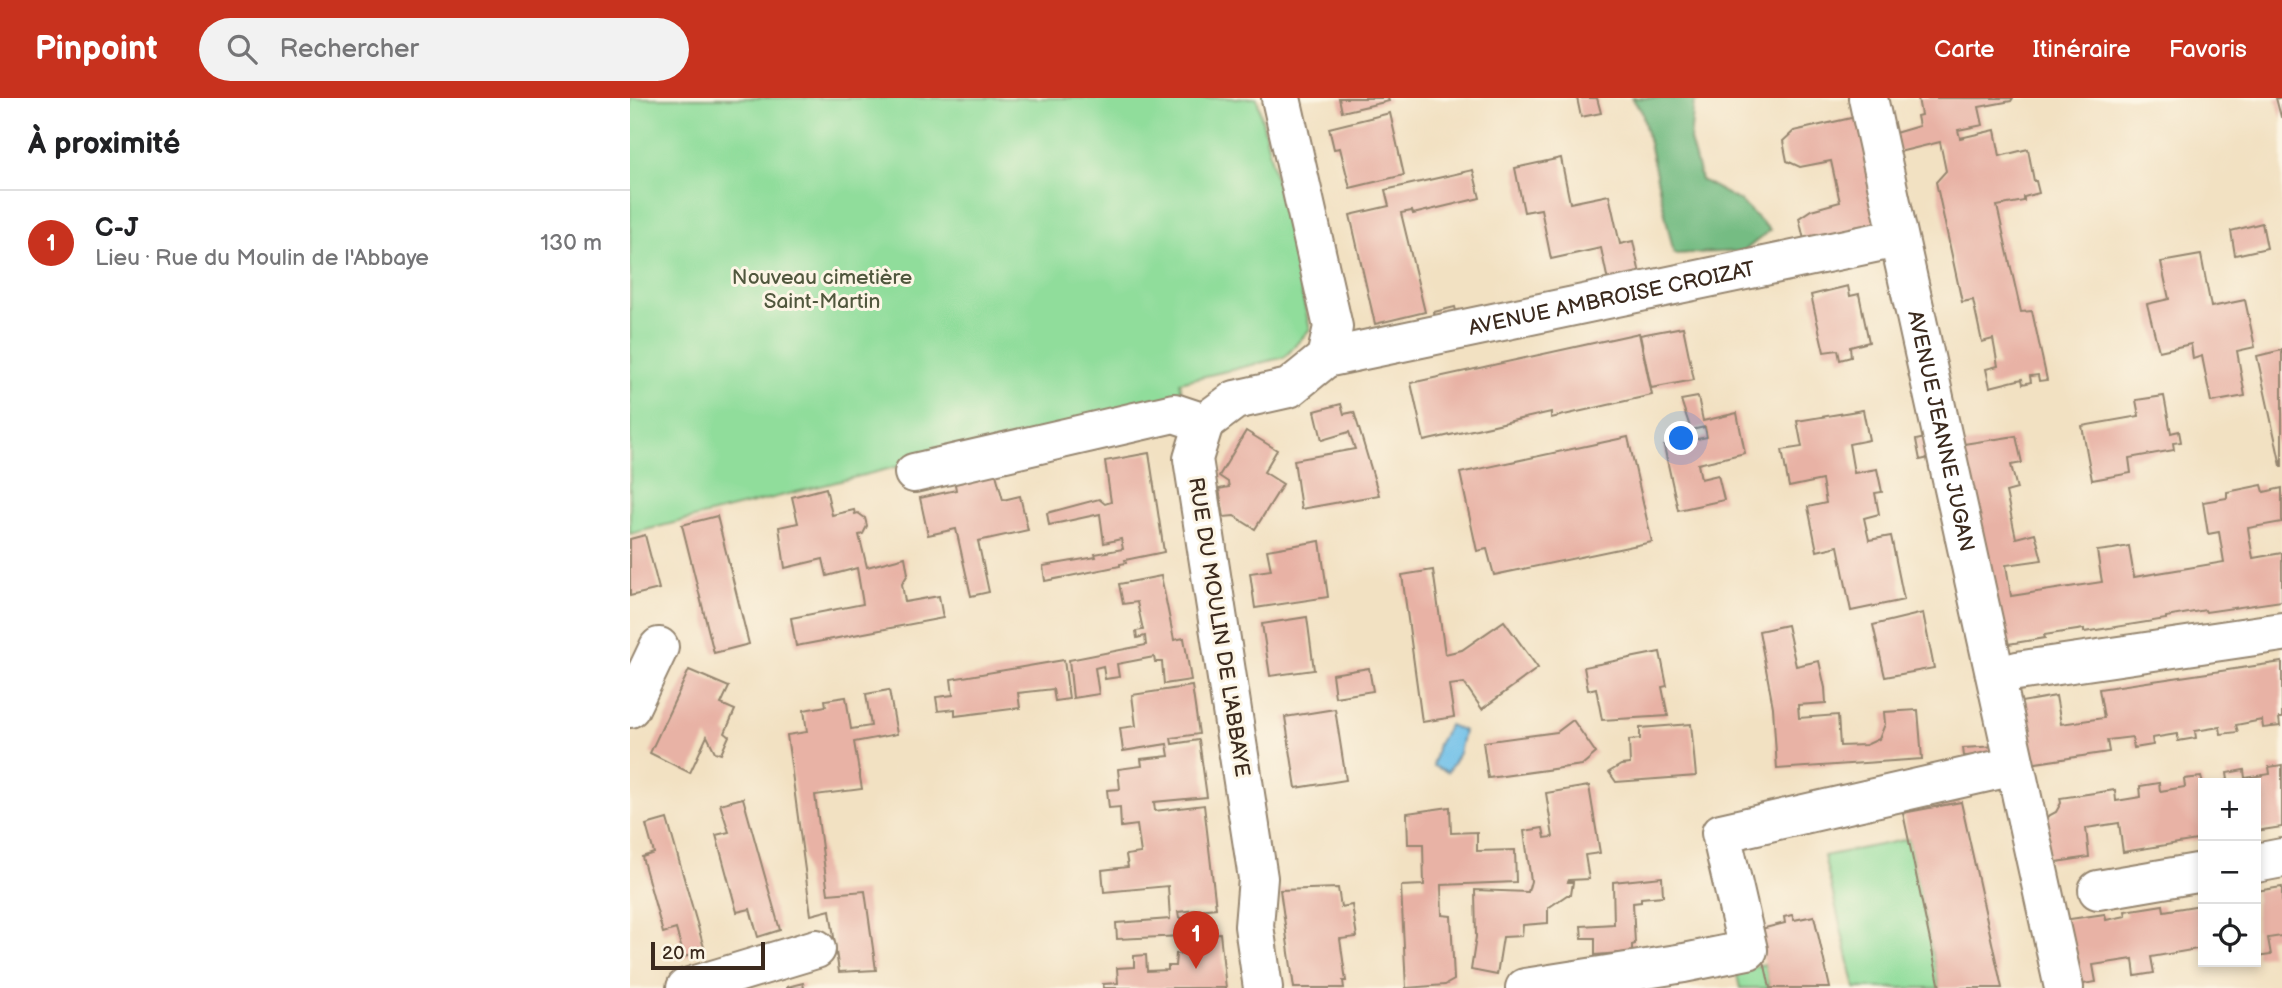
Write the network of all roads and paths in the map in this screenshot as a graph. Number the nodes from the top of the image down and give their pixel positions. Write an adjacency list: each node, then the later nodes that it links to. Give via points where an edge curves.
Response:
1 (1282, 98): 4 (street, via 1334,327)
2 (1868, 98): 3 (street, AVENUE JEANNE JUGAN)
3 (1898, 238): 4 (street, AVENUE AMBROISE CROIZAT); 11 (street, AVENUE JEANNE JUGAN)
4 (1326, 358): 5 (street, via 1289,388 1235,400)
5 (1204, 423): 6 (street, via 1174,413); 19 (street, RUE DU MOULIN DE L'ABBAYE, via 1193,459 1258,878 1254,926)
6 (914, 473)
7 (2282, 632): 9 (street)
8 (659, 647): 10 (street)
9 (2017, 671)
10 (630, 708)
11 (2014, 766): 17 (street, via 1721,833 1748,950); 21 (street, AVENUE JEANNE JUGAN)
12 (2282, 858): 13 (street)
13 (2261, 862)
14 (2198, 873): 15 (street)
15 (2098, 890)
16 (816, 949): 18 (street)
17 (1687, 976): 20 (street)
18 (686, 988)
19 (1263, 988)
20 (1525, 988)
21 (2064, 988)

